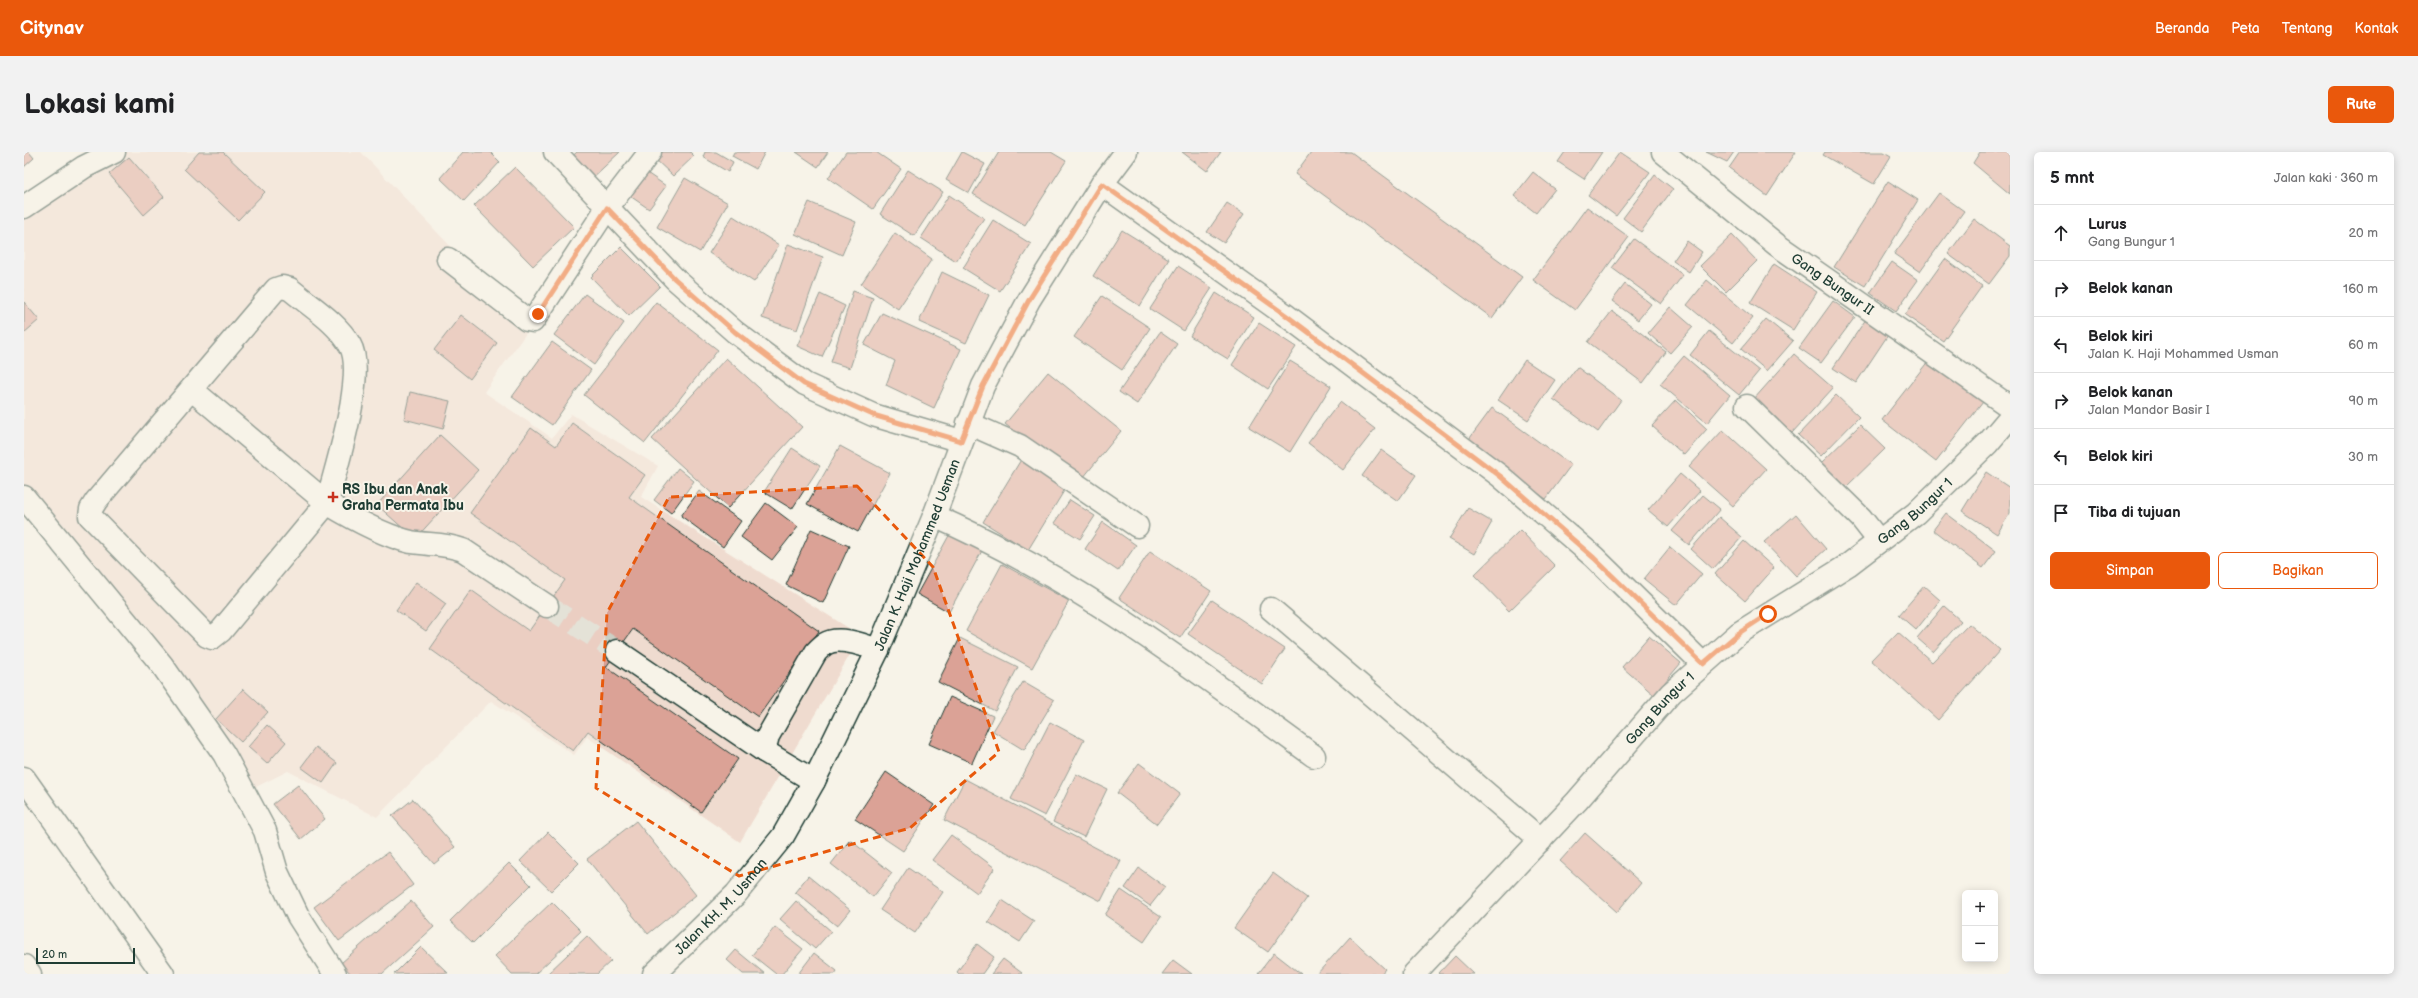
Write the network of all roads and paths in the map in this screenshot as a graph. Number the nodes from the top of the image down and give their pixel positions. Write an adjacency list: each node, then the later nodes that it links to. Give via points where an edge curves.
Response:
1 (114, 152): 7 (main road, via 84,167)
2 (555, 152): 8 (main road)
3 (650, 152): 8 (main road)
4 (1126, 152): 6 (main road, Jalan K. Haji Mohammed Usman)
5 (1666, 153): 12 (main road, Gang Bungur II, via 1777,245)
6 (1102, 184): 14 (main road, Jalan K. Haji Mohammed Usman, via 1029,300 983,386); 24 (main road, via 1287,316 1500,476 1594,558)
7 (24, 207)
8 (607, 208): 9 (main road, via 533,321 527,320); 14 (main road, via 681,285 735,332 804,384 873,415)
9 (448, 259)
10 (191, 389): 16 (main road); 16 (main road, via 276,289 290,289 335,326 351,345 356,379); 16 (main road, via 96,501 90,516 207,636 212,638 221,631)
11 (1747, 406): 19 (main road, via 1861,518)
12 (2010, 407)
13 (2010, 417): 19 (main road, Gang Bungur 1, via 1958,473 1916,513)
14 (965, 432): 17 (main road, Jalan K. Haji Mohammed Usman); 18 (main road, via 1020,446)
15 (24, 498): 34 (main road, via 162,665 224,754 265,831 277,872 298,916)
16 (327, 503): 20 (main road, via 399,539 448,544 463,550)
17 (934, 516): 22 (main road, Jalan K. Haji Mohammed Usman); 26 (main road, via 1028,561 1170,652)
18 (1137, 526)
19 (1879, 541): 24 (main road, Gang Bungur 1, via 1805,593 1739,633)
20 (547, 606)
21 (1272, 609): 30 (main road)
22 (878, 650): 25 (main road, via 836,641 825,643 816,652 768,736); 28 (main road, Jalan K. Haji Mohammed Usman)
23 (617, 652): 25 (main road)
24 (1703, 664): 30 (main road, Gang Bungur 1, via 1671,693)
25 (764, 751): 28 (main road)
26 (1314, 756)
27 (24, 778): 33 (main road)
28 (814, 781): 29 (main road, Jalan K. Haji Mohammed Usman)
29 (783, 836): 35 (main road, Jalan KH. M. Usman, via 736,894)
30 (1541, 840): 36 (main road, Gang Bungur 1)
31 (24, 966): 32 (main road)
32 (30, 974)
33 (163, 974)
34 (335, 974)
35 (654, 974)
36 (1414, 974)

